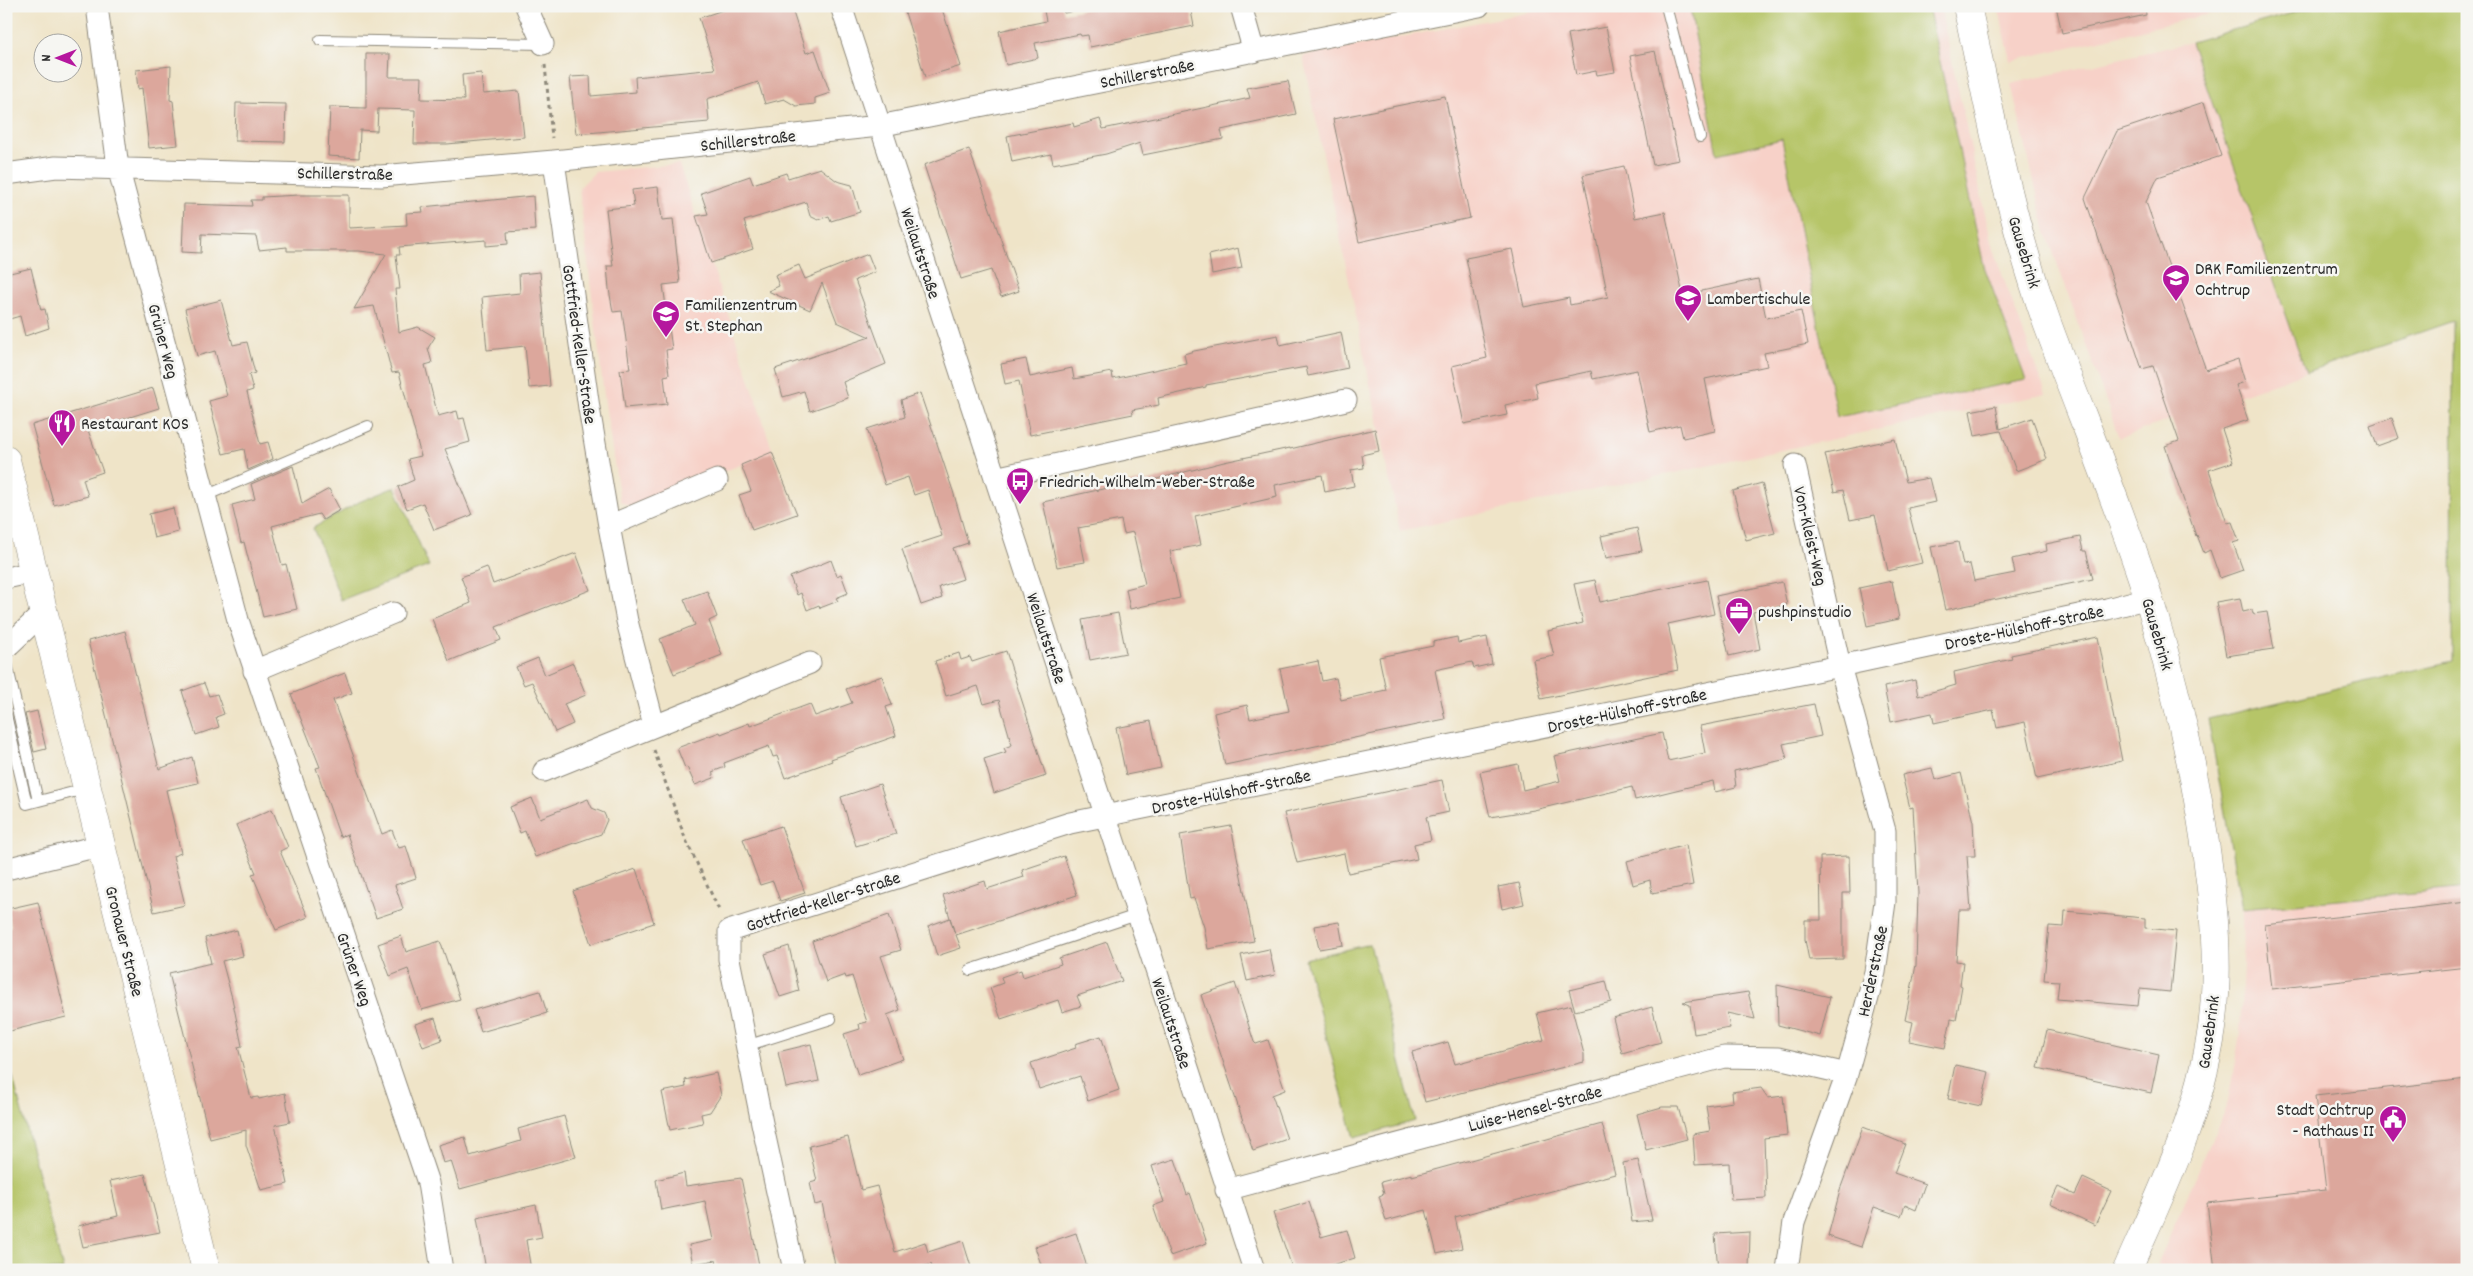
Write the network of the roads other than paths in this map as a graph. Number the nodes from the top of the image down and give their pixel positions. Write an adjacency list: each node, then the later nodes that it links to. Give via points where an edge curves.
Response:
1 (97, 6): 14 (street, Grüner Weg)
2 (526, 6): 9 (street)
3 (841, 6): 11 (street, Weilautstraße)
4 (1241, 6): 10 (street)
5 (1479, 6): 10 (street, Schillerstraße)
6 (1666, 6): 12 (lane)
7 (1966, 6): 26 (main road, Gausebrink, via 2020,239)
8 (320, 40): 9 (lane)
9 (542, 44)
10 (1254, 52): 11 (street, Schillerstraße)
11 (880, 126): 13 (street, Schillerstraße); 20 (street, Weilautstraße)
12 (1700, 137)
13 (554, 161): 14 (street, Schillerstraße, via 381,176); 23 (street, Gottfried-Keller-Straße)
14 (118, 167): 15 (street, Schillerstraße, via 56,167); 22 (street, Grüner Weg)
15 (6, 174)
16 (1346, 400): 20 (street)
17 (368, 426): 22 (lane)
18 (6, 460): 24 (main road, Gronauer Straße)
19 (1795, 465): 32 (street, Von-Kleist-Weg)
20 (995, 478): 39 (street, Weilautstraße)
21 (717, 480): 23 (street)
22 (205, 496): 33 (street, Grüner Weg)
23 (609, 526): 35 (street, Gottfried-Keller-Straße)
24 (34, 572): 25 (street); 27 (main road, Gronauer Straße)
25 (6, 578)
26 (2148, 598): 32 (street, Droste-Hülshoff-Straße); 53 (main road, Gausebrink, via 2175,693 2202,826 2214,921 2215,987 2206,1063 2191,1119)
27 (44, 612): 29 (street); 37 (main road, Gronauer Straße)
28 (393, 613): 33 (street)
29 (6, 648)
30 (6, 659): 38 (lane)
31 (810, 663): 35 (street)
32 (1840, 666): 39 (street, Droste-Hülshoff-Straße); 46 (street, Herderstraße, via 1885,831 1885,902 1875,972)
33 (254, 671): 49 (street, Grüner Weg, via 428,1183)
34 (6, 714): 38 (lane, via 27,804)
35 (650, 726): 36 (street)
36 (544, 771)
37 (88, 788): 38 (lane); 40 (main road, Gronauer Straße)
38 (38, 801)
39 (1105, 817): 42 (street, Weilautstraße); 45 (street, Gottfried-Keller-Straße, via 1070,823 729,931 729,959)
40 (102, 845): 41 (street); 48 (main road, Gronauer Straße)
41 (6, 869)
42 (1137, 915): 43 (lane); 47 (street, Weilautstraße)
43 (970, 970)
44 (831, 1019): 45 (lane)
45 (746, 1046): 50 (street, Gottfried-Keller-Straße)
46 (1847, 1074): 47 (street, Luise-Hensel-Straße, via 1778,1058 1724,1057); 52 (street, Herderstraße, via 1794,1222)
47 (1226, 1190): 51 (street, Weilautstraße)
48 (206, 1270)
49 (442, 1270)
50 (794, 1270)
51 (1254, 1270)
52 (1787, 1270)
53 (2126, 1270)

